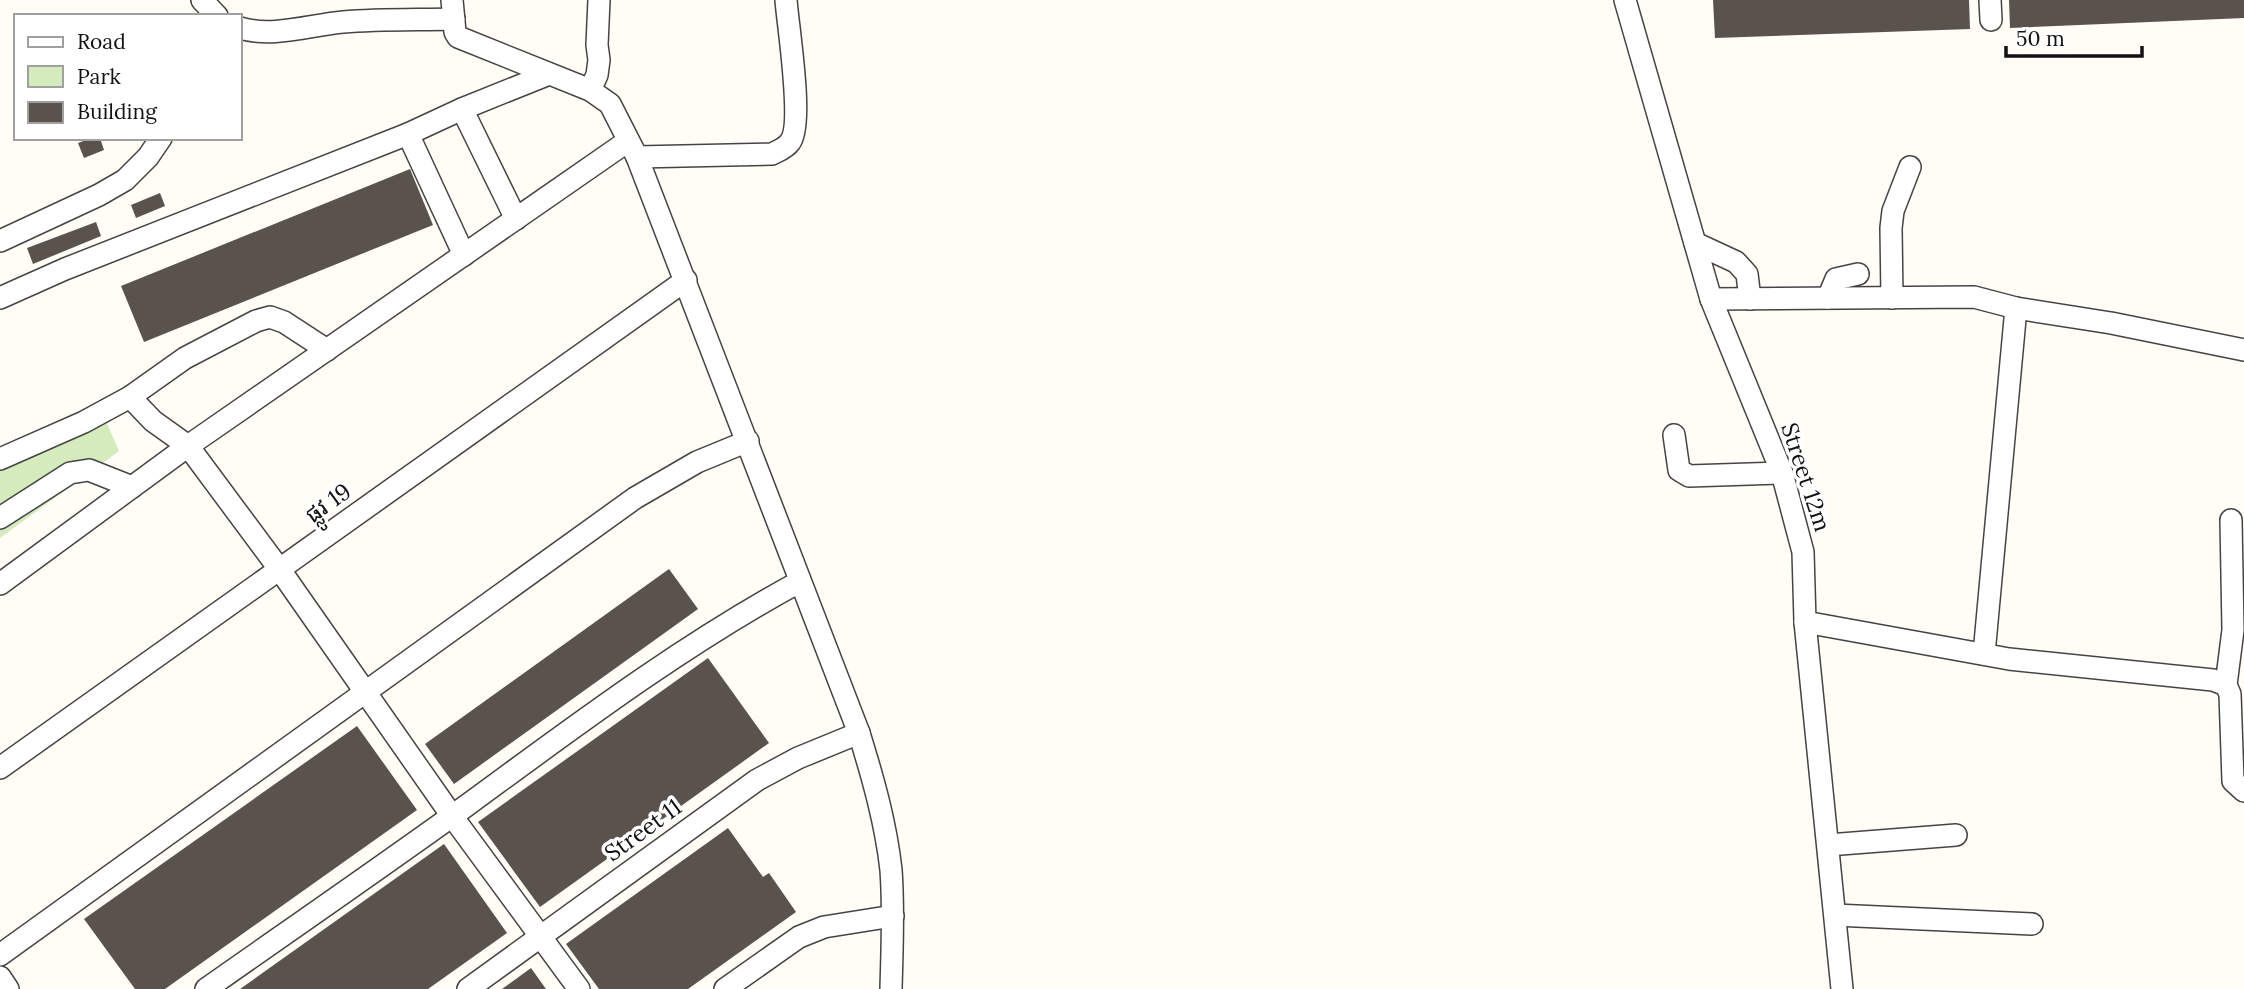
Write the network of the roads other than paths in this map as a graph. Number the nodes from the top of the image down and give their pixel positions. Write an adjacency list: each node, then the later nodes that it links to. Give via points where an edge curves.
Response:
1 (598, 0): 7 (street, via 599,60)
2 (786, 0): 11 (street, via 797,119 791,142 772,154)
3 (1626, 0): 15 (street, Street 12m)
4 (453, 10): 5 (street, via 287,30); 6 (street, via 455,32 464,40)
5 (242, 29)
6 (549, 74): 7 (street); 8 (street)
7 (590, 90): 11 (street, via 610,104)
8 (462, 108): 9 (street); 13 (street)
9 (408, 134): 16 (street); 19 (street)
10 (160, 140): 14 (street, via 125,180)
11 (633, 149): 13 (street); 18 (street)
12 (1910, 167): 21 (street, via 1896,198 1891,228)
13 (516, 219): 16 (street)
14 (0, 241)
15 (1695, 243): 22 (street, Street 12m); 23 (street, via 1736,262 1747,274)
16 (464, 255): 25 (street)
17 (1858, 274): 20 (street, via 1836,279)
18 (686, 280): 29 (street); 36 (street, ផ្លូវ 19)
19 (0, 298)
20 (1828, 298): 21 (street); 23 (street)
21 (1892, 298): 24 (street, via 1974,297)
22 (1711, 299): 23 (street); 32 (street, Street 12m)
23 (1750, 299)
24 (2016, 308): 26 (street); 40 (street)
25 (327, 350): 27 (street, via 270,317 186,358); 30 (street)
26 (2244, 350)
27 (130, 397): 30 (street); 31 (street)
28 (1674, 435): 32 (street, via 1679,470 1689,476)
29 (748, 441): 37 (street); 42 (street, via 697,462 635,498)
30 (188, 446): 33 (street); 36 (street)
31 (0, 459)
32 (1782, 473): 39 (street, Street 12m, via 1803,552)
33 (132, 487): 34 (street, via 89,470 70,473); 38 (street)
34 (0, 518)
35 (2231, 520): 41 (street, via 2233,630)
36 (280, 570): 42 (street); 44 (street, ផ្លូវ 19)
37 (799, 582): 43 (street); 46 (street, via 642,678)
38 (0, 584)
39 (1805, 622): 40 (street); 48 (street, Street 12m)
40 (1984, 654): 41 (street)
41 (2226, 685): 45 (street, via 2231,694 2233,781)
42 (367, 692): 46 (street); 53 (street)
43 (859, 733): 50 (street, via 886,841); 52 (street, Street 11, via 757,780)
44 (0, 768)
45 (2244, 791)
46 (452, 816): 52 (street); 56 (street)
47 (1956, 835): 48 (street)
48 (1828, 845): 49 (street, Street 12m)
49 (1835, 915): 51 (street); 61 (street, Street 12m)
50 (893, 916): 59 (street, via 824,927 799,937); 60 (street)
51 (2032, 924)
52 (541, 936): 57 (street, Street 11); 58 (street)
53 (0, 954)
54 (0, 977): 55 (street)
55 (8, 989)
56 (206, 989)
57 (468, 989)
58 (579, 989)
59 (725, 989)
60 (891, 989)
61 (1842, 989)

